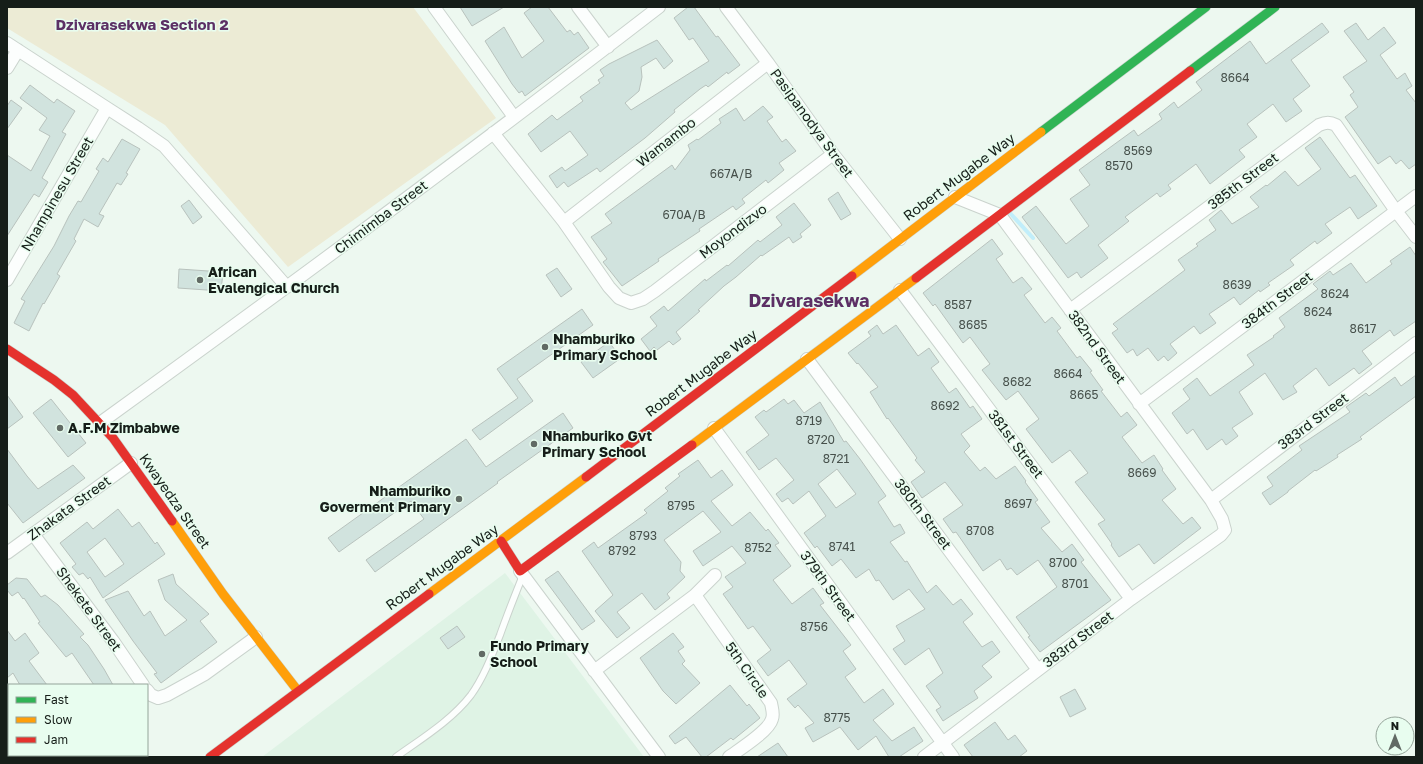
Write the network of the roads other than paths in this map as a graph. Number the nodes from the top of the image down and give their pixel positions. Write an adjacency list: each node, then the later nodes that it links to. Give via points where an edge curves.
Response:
1 (434, 7): 13 (street)
2 (578, 7): 8 (street)
3 (659, 7): 8 (street, Chimimba Street)
4 (726, 7): 10 (street, Pasipanodya Street)
5 (1206, 7): 17 (street, Robert Mugabe Way)
6 (1275, 7): 19 (street)
7 (7, 43): 9 (street)
8 (608, 47): 13 (street, Chimimba Street)
9 (18, 50): 11 (street); 12 (street)
10 (768, 63): 15 (street, Pasipanodya Street); 20 (street, Wamambo)
11 (7, 68)
12 (107, 108): 23 (street, Nhampinesu Street); 24 (street, via 164,146)
13 (514, 117): 14 (street, Chimimba Street)
14 (493, 133): 20 (street); 24 (street, Chimimba Street)
15 (833, 154): 20 (street, Moyondizvo, via 655,291 643,299 630,303 619,298 609,287); 22 (street, Pasipanodya Street)
16 (1416, 196): 18 (street, 384th Street)
17 (955, 197): 19 (street); 22 (street, Robert Mugabe Way)
18 (1396, 210): 21 (street); 26 (street, 385th Street, via 1336,125 1325,122); 30 (street, 384th Street)
19 (1000, 215): 25 (street); 26 (street, 382nd Street)
20 (564, 222)
21 (1416, 237)
22 (900, 239): 37 (street, Robert Mugabe Way)
23 (7, 280)
24 (287, 287): 31 (street, Chimimba Street)
25 (900, 290): 29 (street); 42 (street, 381st Street)
26 (1070, 310): 30 (street, 382nd Street)
27 (1416, 343): 34 (street, 383rd Street)
28 (7, 349): 31 (street, Kwayedza Street, via 73,395)
29 (807, 359): 32 (street); 44 (street, 380th Street)
30 (1139, 404): 34 (street, 382nd Street)
31 (100, 424): 33 (street, Kwayedza Street)
32 (714, 428): 39 (street); 49 (street, 379th Street)
33 (131, 463): 36 (street, Zhakata Street); 43 (street, Kwayedza Street)
34 (1211, 500): 35 (street, 382nd Street)
35 (1222, 520): 42 (street, 383rd Street, via 1225,530 1221,535)
36 (33, 534): 38 (street, Zhakata Street); 46 (street, Shekete Street)
37 (501, 541): 39 (street); 48 (street, Robert Mugabe Way)
38 (7, 553)
39 (522, 573): 45 (street); 51 (lane, via 492,654 470,696 434,730)
40 (715, 575): 41 (street)
41 (695, 595): 45 (street); 53 (street, 5th Circle, via 771,703 773,712 769,727)
42 (1131, 599): 44 (street, 383rd Street)
43 (256, 637): 47 (street, via 205,674 167,695 158,698); 48 (street, Kwayedza Street)
44 (1038, 670): 49 (street, 383rd Street)
45 (594, 671): 52 (street)
46 (142, 684)
47 (148, 691)
48 (298, 691): 50 (street, Robert Mugabe Way)
49 (943, 744): 54 (street, 383rd Street); 55 (street, 379th Street)
50 (210, 757)
51 (396, 757)
52 (659, 757)
53 (729, 757)
54 (924, 757)
55 (953, 757)

